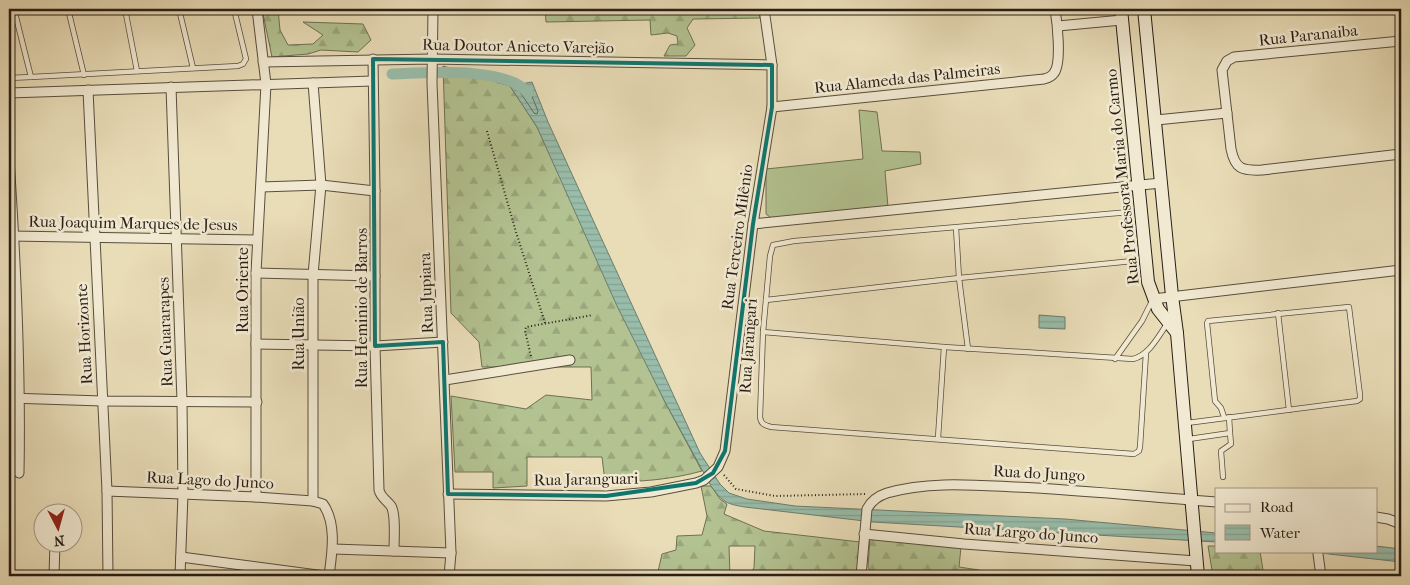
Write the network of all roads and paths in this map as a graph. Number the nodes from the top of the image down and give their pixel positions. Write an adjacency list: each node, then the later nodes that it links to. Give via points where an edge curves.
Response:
1 (14, 9): 21 (lane)
2 (68, 9): 20 (lane)
3 (125, 9): 19 (lane)
4 (179, 9): 18 (lane)
5 (234, 9): 18 (lane, via 245,62 238,66)
6 (257, 9): 16 (street, Rua Oriente)
7 (432, 9): 15 (street, Rua Jupiara)
8 (764, 9): 17 (street, Rua Terceiro Milênio)
9 (1055, 9): 12 (street)
10 (1144, 9): 31 (street, Rua Professora Maria do Carmo)
11 (1122, 14): 12 (street); 37 (street, Rua Professora Maria do Carmo)
12 (1058, 26): 29 (street, Rua Alameda das Palmeiras, via 1057,68 1044,80)
13 (1401, 41): 30 (street, Rua Paranaiba, via 1234,57 1224,64 1222,70)
14 (373, 62): 15 (street, Rua Doutor Aniceto Varejão); 16 (street, Rua Doutor Aniceto Varejão); 23 (street, Rua Heminio de Barros)
15 (432, 63): 17 (street, Rua Doutor Aniceto Varejão); 61 (street, Rua Jupiara)
16 (264, 65): 24 (street, Rua Oriente)
17 (772, 65): 29 (street, Rua Terceiro Milênio)
18 (193, 68): 19 (lane)
19 (137, 71): 20 (lane)
20 (84, 75): 21 (lane)
21 (31, 77): 22 (lane)
22 (9, 78)
23 (373, 79): 25 (street); 39 (street, Rua Heminio de Barros)
24 (266, 82): 25 (street); 26 (street); 38 (street, Rua Oriente)
25 (313, 83): 36 (street, Rua União)
26 (171, 87): 27 (street); 45 (street, Rua Guararapes)
27 (88, 90): 28 (street); 44 (street, Rua Horizonte)
28 (9, 93)
29 (772, 107): 41 (street, Rua Terceiro Milênio)
30 (1227, 113): 31 (street); 33 (street, via 1233,159 1245,170)
31 (1156, 120): 35 (street, Rua Professora Maria do Carmo)
32 (487, 131): 58 (path)
33 (1401, 154)
34 (9, 159): 43 (street)
35 (1161, 183): 37 (street); 53 (street, Rua Professora Maria do Carmo)
36 (321, 185): 38 (street); 39 (street); 50 (street, Rua União)
37 (1139, 185): 41 (street); 54 (street, Rua Professora Maria do Carmo, via 1148,282)
38 (261, 187): 46 (street, Rua Oriente)
39 (375, 191): 51 (street, Rua Heminio de Barros)
40 (1130, 212): 42 (lane, Rua Jarangari)
41 (752, 224): 83 (street, Rua Terceiro Milênio, via 725,451)
42 (956, 228): 52 (lane); 55 (lane, Rua Jarangari, via 773,245)
43 (12, 236): 44 (street, Rua Joaquim Marques de Jesus); 73 (street)
44 (94, 237): 45 (street, Rua Joaquim Marques de Jesus); 74 (street, Rua Horizonte)
45 (177, 239): 46 (street, Rua Joaquim Marques de Jesus); 75 (street, Rua Guararapes)
46 (257, 240): 49 (street, Rua Oriente)
47 (1133, 260): 52 (lane)
48 (1401, 270): 53 (street)
49 (256, 273): 50 (street); 62 (street, Rua Oriente)
50 (313, 275): 51 (street); 63 (street, Rua União)
51 (376, 276): 64 (street, Rua Heminio de Barros)
52 (960, 278): 55 (lane); 66 (lane)
53 (1172, 296): 54 (street); 59 (street, Rua Professora Maria do Carmo)
54 (1153, 299): 59 (street, Rua Professora Maria do Carmo, via 1158,309); 68 (lane)
55 (766, 300): 60 (lane, Rua Jarangari)
56 (1278, 313): 77 (lane); 77 (lane, via 1350,307 1359,386 1360,399 1357,401); 78 (lane, via 1211,319 1207,323 1215,401)
57 (593, 315): 58 (path)
58 (545, 323): 70 (path, via 525,328)
59 (1173, 323): 67 (lane); 79 (street, Rua Professora Maria do Carmo)
60 (764, 332): 65 (lane); 81 (lane, Rua Jarangari, via 760,417 764,425)
61 (443, 342): 64 (street); 71 (street, Rua Jupiara)
62 (256, 344): 63 (street); 76 (street, Rua Oriente)
63 (312, 345): 64 (street); 92 (street, Rua União)
64 (375, 346): 98 (street, Rua Heminio de Barros, via 379,490 392,511)
65 (944, 347): 66 (lane); 81 (lane)
66 (968, 348): 68 (lane)
67 (1146, 353): 68 (lane, via 1134,359); 81 (lane, Rua Jarangari, via 1140,447 1134,454)
68 (1115, 359)
69 (570, 360): 70 (street)
70 (533, 366): 71 (street)
71 (445, 380): 88 (street, Rua Jupiara)
72 (9, 398): 73 (street)
73 (21, 398): 74 (street); 84 (street)
74 (102, 401): 75 (street); 86 (street, Rua Horizonte)
75 (182, 401): 76 (street); 87 (street, Rua Guararapes)
76 (257, 402): 90 (street, Rua Oriente)
77 (1289, 410): 78 (lane)
78 (1227, 417): 79 (lane); 80 (lane)
79 (1184, 423): 82 (street, Rua Professora Maria do Carmo)
80 (1230, 433): 82 (lane); 85 (lane, via 1231,444 1220,453)
81 (938, 438)
82 (1186, 439): 91 (street, Rua Professora Maria do Carmo)
83 (716, 470): 88 (street, Rua Jaranguari, via 696,483 652,492 606,496); 89 (path, via 736,489 774,496)
84 (19, 473)
85 (1223, 477)
86 (107, 491): 87 (street, Rua Lago do Junco); 105 (street, Rua Horizonte)
87 (184, 494): 90 (street, Rua Lago do Junco); 102 (street, Rua Guararapes)
88 (448, 494): 100 (street, Rua Jupiara)
89 (868, 494)
90 (256, 497): 92 (street, Rua Lago do Junco)
91 (1191, 500): 93 (street, Rua do Jungo); 96 (street, Rua do Jungo, via 1066,489 960,484 916,487 886,493 870,503); 103 (street, Rua Professora Maria do Carmo)
92 (313, 501): 97 (street, via 323,504 327,510)
93 (1215, 502)
94 (1378, 517): 95 (street)
95 (1401, 524)
96 (865, 529): 103 (street, Rua Largo do Junco, via 964,544); 110 (street)
97 (333, 549): 98 (street); 108 (street)
98 (394, 551): 100 (street)
99 (55, 552): 104 (street)
100 (451, 553): 109 (street, Rua Jupiara)
101 (1318, 554): 112 (street)
102 (181, 557): 106 (street, Rua Guararapes); 107 (street)
103 (1196, 561): 111 (street, Rua Professora Maria do Carmo)
104 (54, 576)
105 (108, 576)
106 (180, 576)
107 (325, 576)
108 (330, 576)
109 (449, 576)
110 (861, 576)
111 (1198, 576)
112 (1321, 576)

